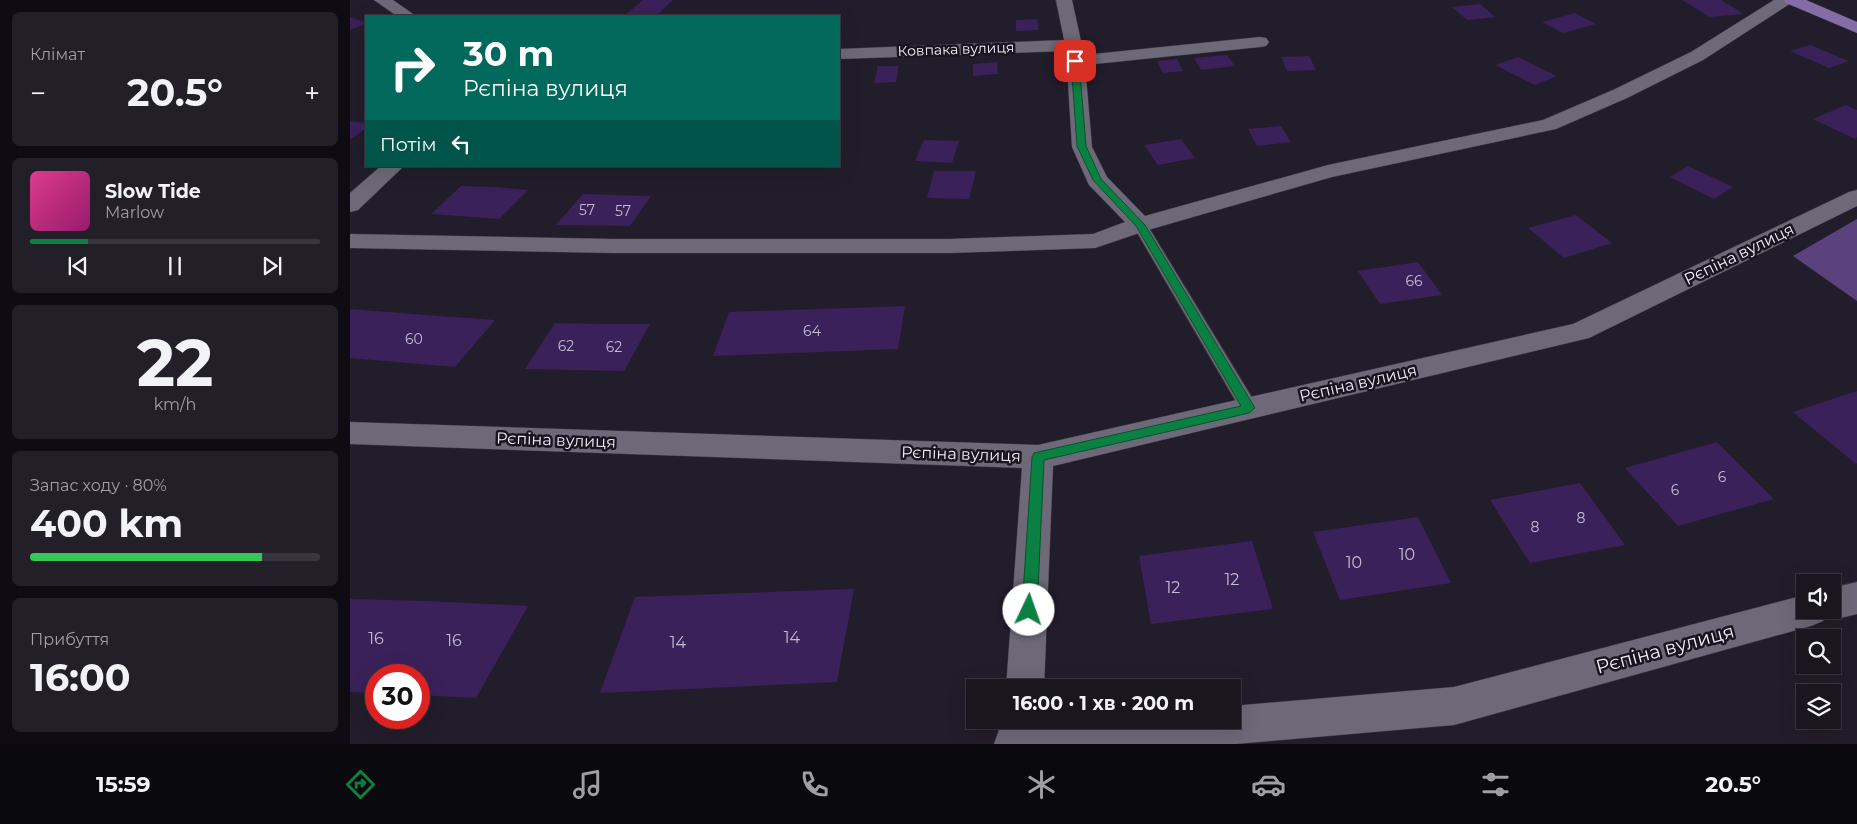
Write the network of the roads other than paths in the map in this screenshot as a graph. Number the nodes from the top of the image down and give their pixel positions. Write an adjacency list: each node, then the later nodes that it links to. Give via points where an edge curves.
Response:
1 (382, 0): 5 (street)
2 (1064, 0): 8 (street)
3 (1784, 0): 13 (street, via 1697,56 1549,125 1328,171)
4 (1792, 0): 6 (main road)
5 (406, 15)
6 (1857, 28)
7 (1260, 42): 8 (street, Ковпака вулиця)
8 (1074, 53): 9 (street, Ковпака вулиця); 13 (street, via 1082,146 1097,180)
9 (840, 54)
10 (393, 167): 12 (street)
11 (1857, 197): 15 (street, Рєпіна вулиця, via 1580,332)
12 (350, 205)
13 (1140, 225): 14 (street, via 1095,241 949,246 612,246); 15 (lane)
14 (350, 241)
15 (1249, 408): 17 (street, Рєпіна вулиця)
16 (350, 433): 17 (street, Рєпіна вулиця)
17 (1038, 457): 21 (street)
18 (1857, 598): 19 (street)
19 (1841, 602)
20 (1796, 614): 22 (street, Рєпіна вулиця, via 1454,706)
21 (1026, 679)
22 (1020, 738)

